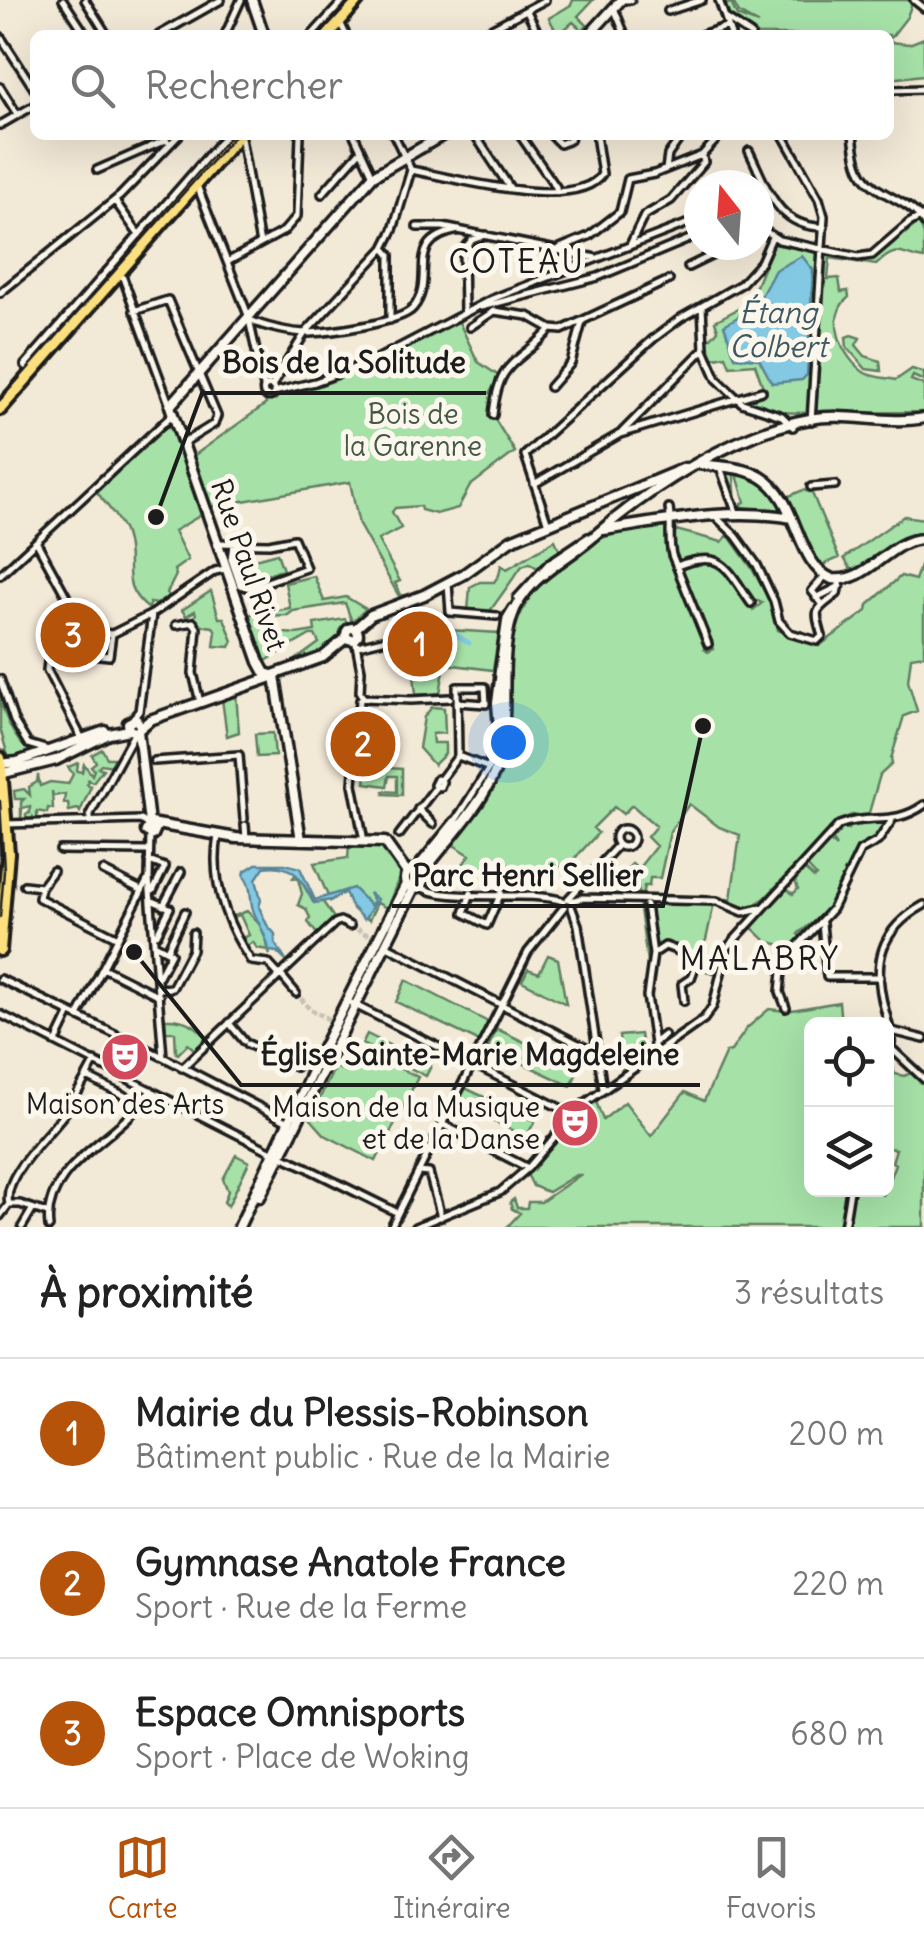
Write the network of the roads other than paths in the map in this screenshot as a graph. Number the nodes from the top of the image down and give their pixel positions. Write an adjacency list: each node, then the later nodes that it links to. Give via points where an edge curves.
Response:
1 (64, 0): 21 (street)
2 (85, 0): 22 (street)
3 (221, 0): 23 (street)
4 (241, 0): 24 (street)
5 (252, 0): 25 (street)
6 (344, 0): 26 (street)
7 (358, 0): 19 (main road)
8 (545, 0): 16 (street)
9 (621, 0): 10 (street); 14 (street)
10 (631, 0)
11 (702, 0): 17 (street)
12 (719, 0): 18 (street)
13 (914, 0): 15 (street)
14 (614, 8): 31 (street); 32 (street)
15 (924, 8)
16 (526, 11): 29 (street); 30 (street)
17 (668, 12)
18 (724, 17): 20 (street); 33 (street)
19 (339, 21): 27 (main road); 28 (street)
20 (739, 26): 34 (street); 35 (street)
21 (83, 30)
22 (104, 30)
23 (168, 30)
24 (227, 30)
25 (262, 30)
26 (317, 30)
27 (332, 30)
28 (344, 30)
29 (488, 30)
30 (536, 30)
31 (593, 30)
32 (624, 30)
33 (729, 30)
34 (733, 30)
35 (745, 30)
36 (0, 36): 37 (street)
37 (30, 82)
38 (0, 87): 42 (street)
39 (894, 90): 40 (street)
40 (924, 90)
41 (30, 108): 42 (street)
42 (18, 114): 43 (street)
43 (0, 125)
44 (174, 140): 59 (street)
45 (222, 140): 68 (street)
46 (235, 140): 68 (main road)
47 (241, 140): 82 (street)
48 (300, 140): 82 (street, via 298,216)
49 (356, 140): 60 (street)
50 (396, 140): 63 (street)
51 (435, 140): 63 (street)
52 (478, 140): 69 (street)
53 (523, 140): 70 (street)
54 (597, 140): 70 (street, via 599,180)
55 (678, 140): 64 (street)
56 (716, 140): 62 (street)
57 (786, 140): 76 (street, via 819,199)
58 (854, 140): 73 (street, via 864,176)
59 (170, 145): 65 (street, via 166,140); 72 (street)
60 (361, 150): 67 (street); 71 (street)
61 (749, 150): 76 (street, via 787,218)
62 (702, 155): 64 (street); 83 (street, via 695,176 644,216)
63 (406, 159): 66 (street); 67 (street)
64 (666, 169): 86 (street, via 628,179 620,212)
65 (97, 170)
66 (411, 170): 69 (street); 85 (street)
67 (373, 176): 102 (street)
68 (192, 181): 79 (street); 90 (street); 92 (main road)
69 (510, 188): 70 (street)
70 (557, 192)
71 (322, 194)
72 (115, 200): 79 (street); 96 (street)
73 (923, 218): 84 (street, via 872,256)
74 (684, 225): 83 (street)
75 (417, 227): 77 (street)
76 (824, 227): 84 (street)
77 (459, 230): 78 (street); 103 (street, via 427,246 415,306)
78 (487, 234): 86 (street); 101 (street, via 463,250)
79 (140, 235): 92 (street)
80 (774, 237): 84 (street)
81 (684, 240): 95 (street, via 604,275)
82 (260, 244): 90 (street)
83 (630, 245): 87 (street)
84 (822, 247): 117 (street)
85 (384, 248): 103 (street, via 390,255); 107 (street)
86 (560, 248): 87 (street)
87 (596, 258): 94 (street)
88 (702, 260): 91 (street)
89 (762, 260): 98 (street, via 741,284)
90 (227, 262): 102 (street)
91 (688, 267)
92 (114, 271): 99 (street); 114 (main road)
93 (669, 280): 104 (street)
94 (534, 281): 95 (street); 97 (street)
95 (538, 292): 97 (street)
96 (0, 293)
97 (492, 301): 100 (street); 101 (street)
98 (702, 306): 108 (street); 124 (street, via 653,340 525,455)
99 (134, 311): 109 (street, via 167,299); 115 (street)
100 (494, 312): 105 (street); 106 (street, via 528,316)
101 (464, 314): 111 (street, via 372,361 316,382)
102 (248, 319): 107 (street); 109 (street); 111 (street)
103 (390, 320): 107 (street)
104 (582, 322): 106 (street); 110 (street, via 570,363)
105 (470, 327)
106 (551, 329): 116 (street, via 505,369)
107 (305, 333): 111 (street)
108 (704, 349): 113 (street); 120 (street)
109 (199, 374): 115 (street); 121 (street, via 217,416)
110 (550, 387)
111 (270, 389)
112 (762, 392): 113 (street)
113 (736, 400): 119 (street, via 782,416); 120 (street)
114 (0, 408)
115 (171, 410): 121 (street, Rue Paul Rivet); 135 (street)
116 (493, 415)
117 (811, 420): 118 (street); 119 (street)
118 (924, 420)
119 (790, 426): 122 (street)
120 (620, 434): 124 (street)
121 (182, 443): 136 (street, Rue Paul Rivet)
122 (697, 465): 123 (street); 132 (street); 133 (street)
123 (720, 466): 128 (street); 130 (street, via 761,477 782,496)
124 (534, 484): 132 (street)
125 (835, 485): 126 (street)
126 (811, 487)
127 (669, 508): 131 (street)
128 (736, 512): 129 (street); 130 (street)
129 (714, 514): 131 (street); 147 (street, via 748,550 790,633 822,636 815,614)
130 (792, 518): 142 (street)
131 (671, 520): 133 (street); 139 (street)
132 (549, 526): 143 (street, via 505,544)
133 (600, 530): 138 (street)
134 (924, 539): 144 (street, via 910,540)
135 (37, 541): 141 (street); 169 (street, via 70,605 52,622 47,670)
136 (217, 544): 137 (street); 140 (street, Rue Paul Rivet)
137 (233, 544): 137 (street, via 240,585 250,588 306,568 294,539)
138 (576, 547): 149 (street, via 549,563); 157 (street, via 517,606)
139 (677, 566): 146 (street, via 714,559); 155 (street)
140 (225, 568): 148 (street); 158 (street, Rue Paul Rivet)
141 (0, 575)
142 (825, 576): 144 (street); 145 (street, via 812,590)
143 (448, 583): 149 (street, via 450,612); 153 (street, via 371,615)
144 (840, 583): 145 (street); 147 (street)
145 (816, 598): 147 (street)
146 (751, 603)
147 (823, 605)
148 (152, 614): 152 (street); 168 (street)
149 (501, 617): 161 (street)
150 (176, 625): 162 (street, via 193,622 198,628 193,673)
151 (411, 632): 153 (street)
152 (112, 634): 154 (street, via 94,632); 156 (street)
153 (354, 638): 159 (street); 163 (street)
154 (92, 643): 156 (street); 156 (street, via 91,654 109,656)
155 (708, 644)
156 (110, 645)
157 (506, 658): 161 (street); 166 (street)
158 (262, 670): 159 (street, Rue Paul Rivet); 162 (street)
159 (274, 675): 167 (street); 187 (street)
160 (0, 679): 170 (street, via 28,744)
161 (498, 687): 166 (street)
162 (199, 698): 167 (street); 168 (street)
163 (362, 699): 164 (street); 189 (street, via 353,784)
164 (454, 699): 165 (street); 165 (street, via 460,684 485,687); 171 (street)
165 (486, 704): 166 (street)
166 (500, 704): 175 (street); 176 (street, via 500,755)
167 (178, 710): 168 (street)
168 (134, 726): 169 (street); 172 (street); 173 (street); 181 (street)
169 (82, 739): 170 (street)
170 (49, 751): 172 (street); 174 (street)
171 (458, 756): 175 (street); 178 (street)
172 (56, 760): 174 (street)
173 (148, 762): 184 (street); 186 (street, via 239,754)
174 (1, 767): 182 (main road)
175 (489, 768): 179 (street)
176 (479, 797): 179 (street); 197 (street)
177 (924, 804): 180 (street)
178 (418, 809): 183 (street); 188 (street)
179 (456, 820): 197 (street)
180 (892, 820): 212 (street, via 839,825); 216 (street, via 878,842 860,851)
181 (90, 822): 182 (street); 184 (street, via 141,820)
182 (6, 824): 223 (main road, via 9,884)
183 (433, 824)
184 (151, 827): 185 (street); 192 (street)
185 (218, 836): 186 (street); 227 (street, via 218,887 227,917 251,961 268,963)
186 (246, 838): 187 (street)
187 (301, 840): 189 (street)
188 (395, 840): 189 (street); 197 (street)
189 (364, 841)
190 (617, 846): 203 (street)
191 (60, 850): 192 (street)
192 (148, 851): 193 (street)
193 (148, 861): 198 (street); 206 (street, via 165,867)
194 (54, 871): 200 (street)
195 (103, 871): 202 (street)
196 (181, 872): 211 (street)
197 (415, 872): 201 (street); 201 (street, via 423,881)
198 (149, 878): 202 (street); 206 (street)
199 (24, 885): 200 (street)
200 (41, 886): 220 (street, via 39,898)
201 (413, 886): 204 (street); 222 (street); 233 (street)
202 (141, 890): 220 (street)
203 (576, 890): 207 (street); 208 (street)
204 (471, 893): 205 (street); 205 (street, via 464,913 488,925)
205 (501, 893): 208 (street)
206 (152, 897): 211 (street); 219 (street)
207 (582, 898): 208 (street); 214 (street, via 717,902)
208 (567, 903): 235 (street, via 536,940); 246 (street, via 576,914)
209 (646, 905): 225 (street)
210 (924, 905): 229 (street, via 904,916 886,939)
211 (164, 906): 219 (street, via 170,908)
212 (764, 906): 214 (street); 215 (street)
213 (185, 912): 224 (street)
214 (743, 912): 215 (street)
215 (750, 920): 251 (street, via 728,948 710,1013)
216 (822, 920): 229 (street, via 827,977); 237 (street, via 782,970)
217 (347, 924): 227 (street, via 334,923)
218 (193, 933): 232 (street, via 192,950 172,988)
219 (156, 936): 221 (street)
220 (118, 938): 226 (street)
221 (156, 945): 224 (street); 228 (street)
222 (386, 946): 235 (street); 236 (street)
223 (0, 950)
224 (166, 950): 228 (street, via 172,952)
225 (653, 954): 234 (street, via 670,946 696,964 682,984); 248 (street, via 647,996)
226 (104, 968): 232 (street); 240 (street)
227 (280, 975): 231 (street); 242 (street)
228 (159, 976): 232 (street)
229 (880, 977): 241 (street)
230 (0, 980): 238 (street)
231 (295, 991)
232 (159, 993): 253 (street)
233 (347, 1001): 236 (street); 264 (street, via 308,1073)
234 (684, 1001)
235 (502, 1004): 249 (street); 255 (street)
236 (358, 1006): 255 (street); 264 (street)
237 (786, 1008)
238 (70, 1013): 240 (street); 245 (street)
239 (0, 1014): 245 (street)
240 (78, 1016): 253 (street)
241 (889, 1017)
242 (229, 1023): 256 (street, via 245,1041); 257 (street)
243 (894, 1032): 247 (street)
244 (664, 1035): 248 (street)
245 (57, 1040): 254 (street)
246 (594, 1040): 249 (street); 252 (street)
247 (924, 1040)
248 (654, 1043): 251 (street)
249 (582, 1045): 252 (street)
250 (894, 1050): 259 (street)
251 (655, 1051): 260 (street)
252 (596, 1053): 260 (street)
253 (163, 1057): 257 (street)
254 (94, 1061): 258 (street); 261 (street)
255 (472, 1064): 263 (street); 265 (street)
256 (296, 1067)
257 (182, 1068): 264 (street)
258 (87, 1076): 262 (street); 270 (street, via 22,1165)
259 (924, 1079)
260 (603, 1089): 263 (street)
261 (151, 1090): 262 (street); 266 (street)
262 (141, 1104): 274 (street, via 73,1167)
263 (573, 1114): 267 (street)
264 (292, 1124): 266 (street)
265 (442, 1124): 267 (street); 268 (street)
266 (278, 1155): 271 (street); 280 (street)
267 (528, 1168): 276 (street, via 500,1192)
268 (418, 1172): 273 (street); 276 (street, via 429,1173)
269 (849, 1197): 282 (street)
270 (9, 1204): 272 (street); 275 (street)
271 (386, 1206): 273 (street); 277 (street)
272 (32, 1210): 274 (street); 278 (street)
273 (396, 1212): 277 (street)
274 (47, 1214): 279 (street)
275 (0, 1216)
276 (441, 1217): 281 (street)
277 (393, 1225)
278 (22, 1227)
279 (49, 1227)
280 (242, 1227)
281 (416, 1227)
282 (844, 1227)

